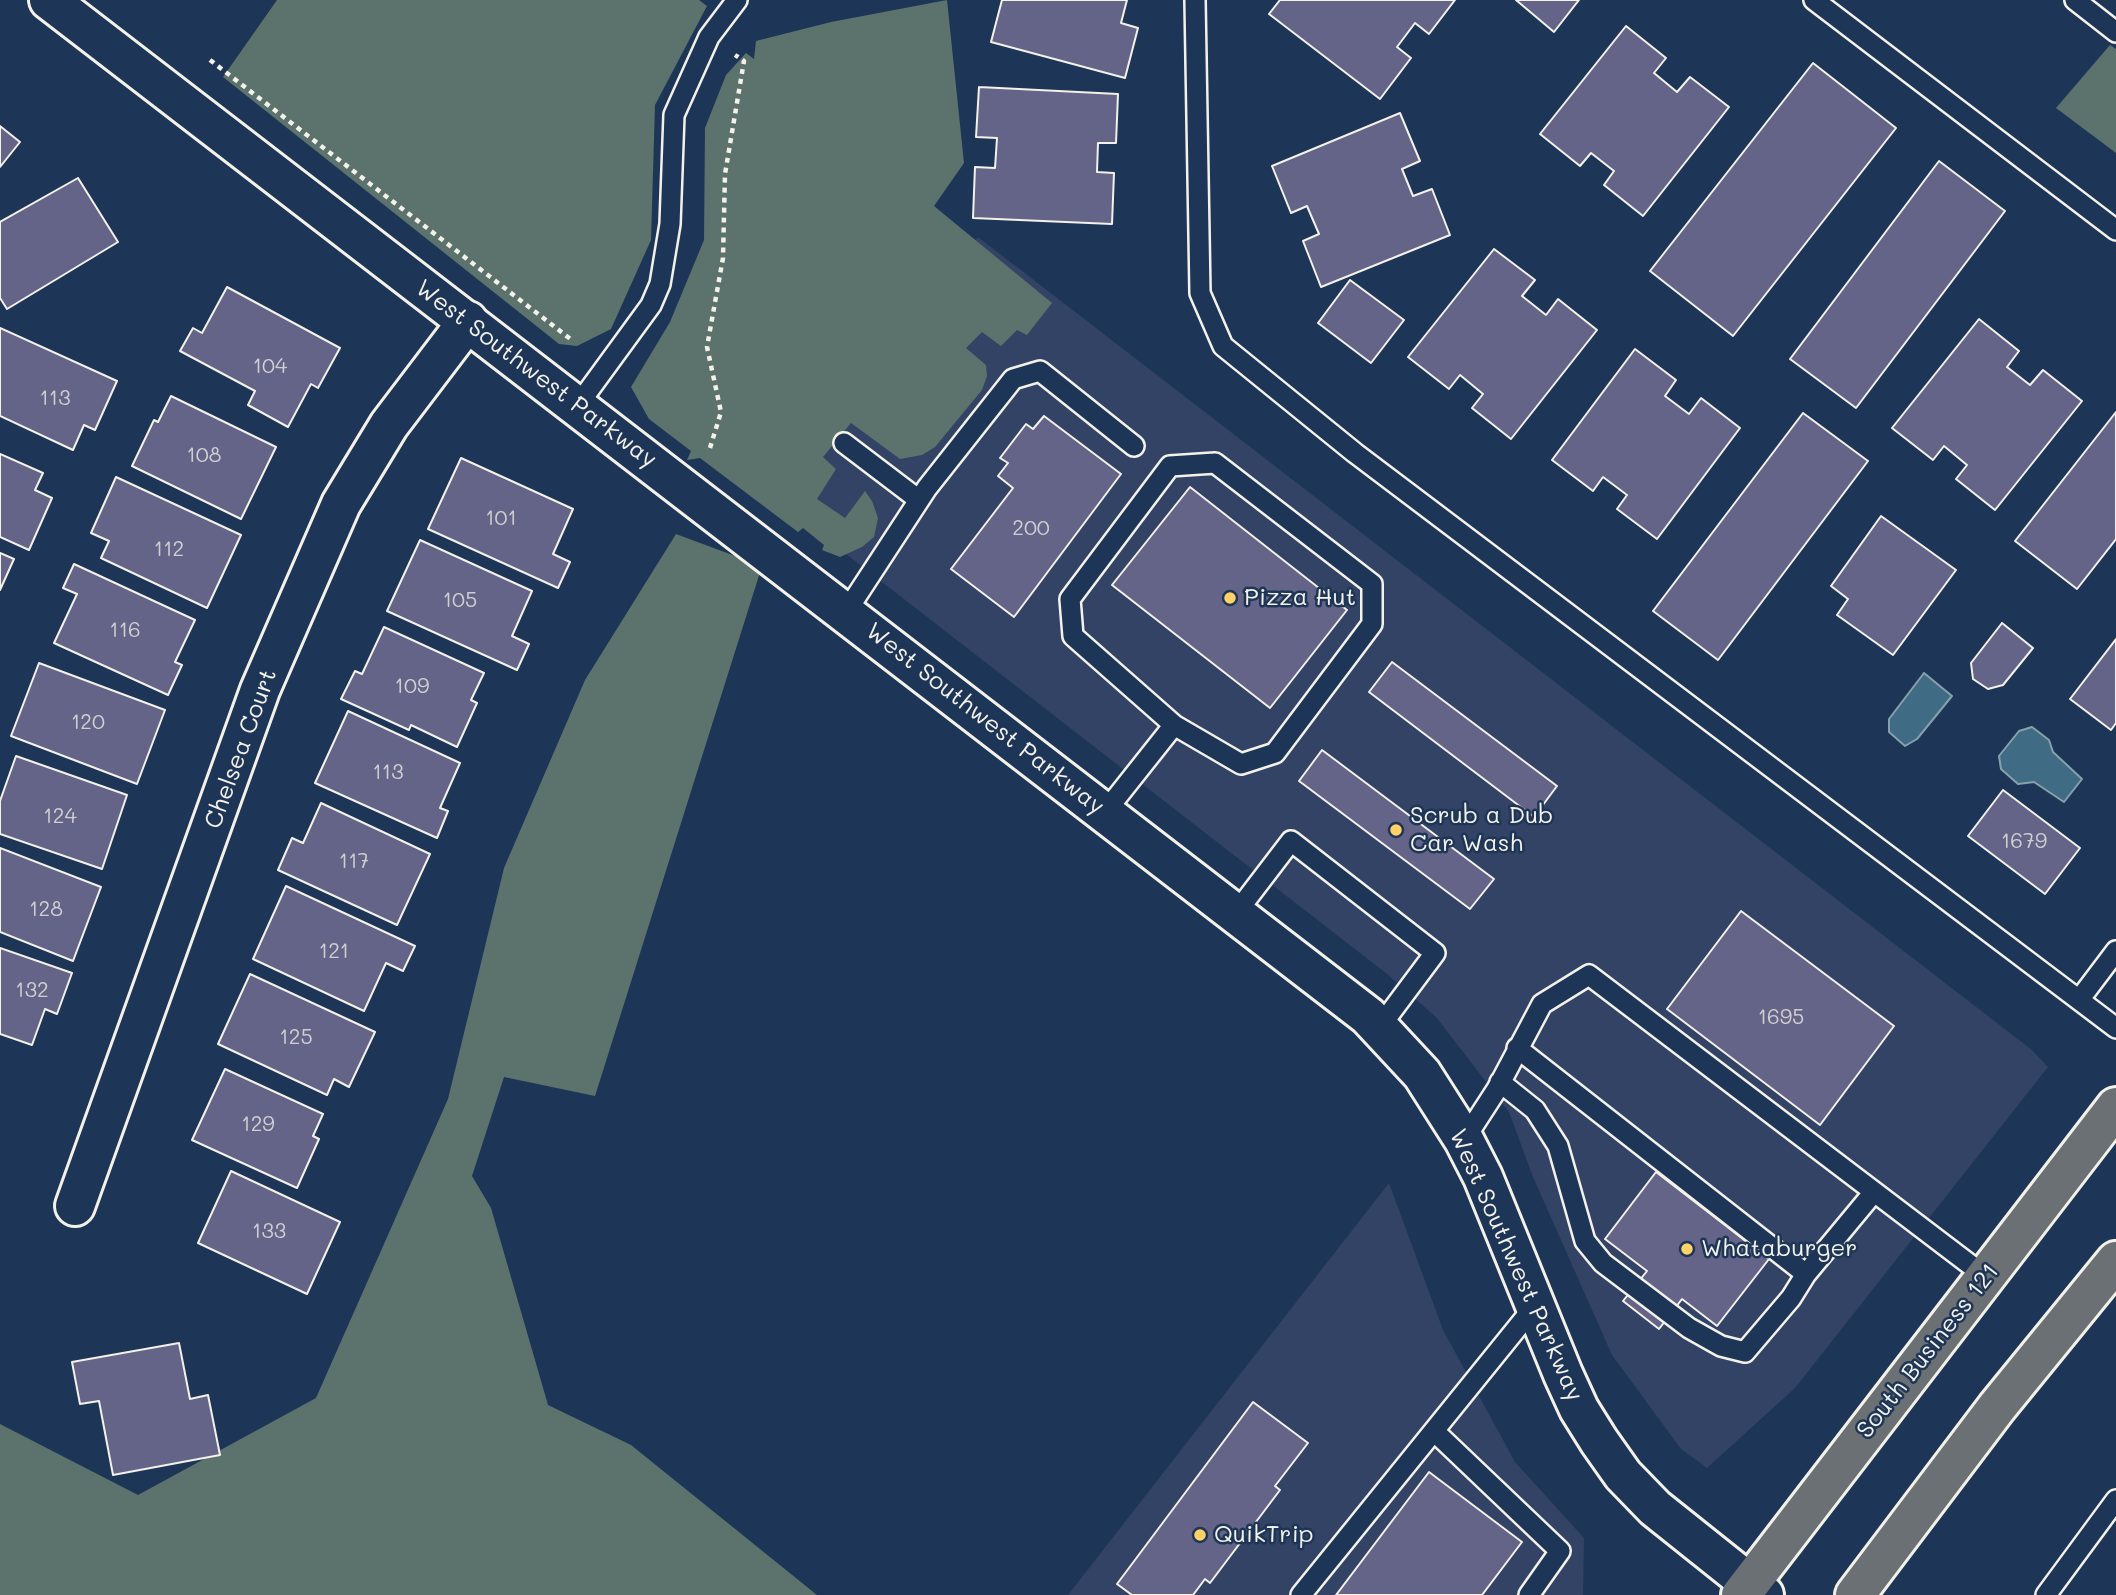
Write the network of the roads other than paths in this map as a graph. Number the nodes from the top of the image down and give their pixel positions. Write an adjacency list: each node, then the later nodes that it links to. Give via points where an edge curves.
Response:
1 (49, 0): 8 (street, West Southwest Parkway)
2 (737, 0): 9 (lane, via 709,37 674,115 670,224 652,305)
3 (1195, 0): 18 (lane, via 1200,293 1223,346 1355,453)
4 (1814, 0): 7 (lane)
5 (2075, 0): 6 (lane)
6 (2116, 32)
7 (2116, 230)
8 (468, 321): 9 (street, West Southwest Parkway); 26 (street, Chelsea Court, via 389,425 341,504 260,690)
9 (578, 405): 13 (street, West Southwest Parkway)
10 (844, 443): 12 (lane)
11 (1134, 446): 12 (lane, via 1040,371 1013,379)
12 (919, 500): 13 (lane)
13 (846, 612): 15 (street, West Southwest Parkway)
14 (1174, 724): 14 (lane, via 1241,764 1275,753 1372,624 1372,584 1215,463 1170,466 1070,599 1073,636); 15 (lane)
15 (1105, 812): 16 (street, West Southwest Parkway)
16 (1236, 913): 19 (street, West Southwest Parkway); 19 (lane, via 1291,841 1435,953)
17 (2116, 951): 18 (lane)
18 (2079, 1000): 20 (lane)
19 (1379, 1028): 24 (street, West Southwest Parkway, via 1422,1074)
20 (2116, 1028)
21 (1517, 1048): 22 (lane); 25 (lane, via 1542,1004 1589,975); 28 (lane)
22 (1500, 1082): 24 (lane); 28 (lane, via 1535,1110 1558,1146 1584,1241 1603,1264 1689,1328 1721,1346 1745,1352)
23 (2116, 1107): 29 (main road, South Business 121)
24 (1464, 1140): 30 (street, West Southwest Parkway)
25 (1874, 1192): 28 (lane); 29 (lane)
26 (75, 1206)
27 (2116, 1261): 36 (main road, via 1997,1407)
28 (1806, 1274)
29 (1985, 1276): 33 (main road, South Business 121)
30 (1534, 1307): 31 (lane); 33 (street, West Southwest Parkway, via 1579,1409 1623,1475)
31 (1434, 1431): 34 (lane); 35 (lane, via 1560,1551)
32 (2116, 1500): 37 (lane)
33 (1751, 1591)
34 (1301, 1595)
35 (1529, 1595)
36 (1855, 1595)
37 (2046, 1595)

